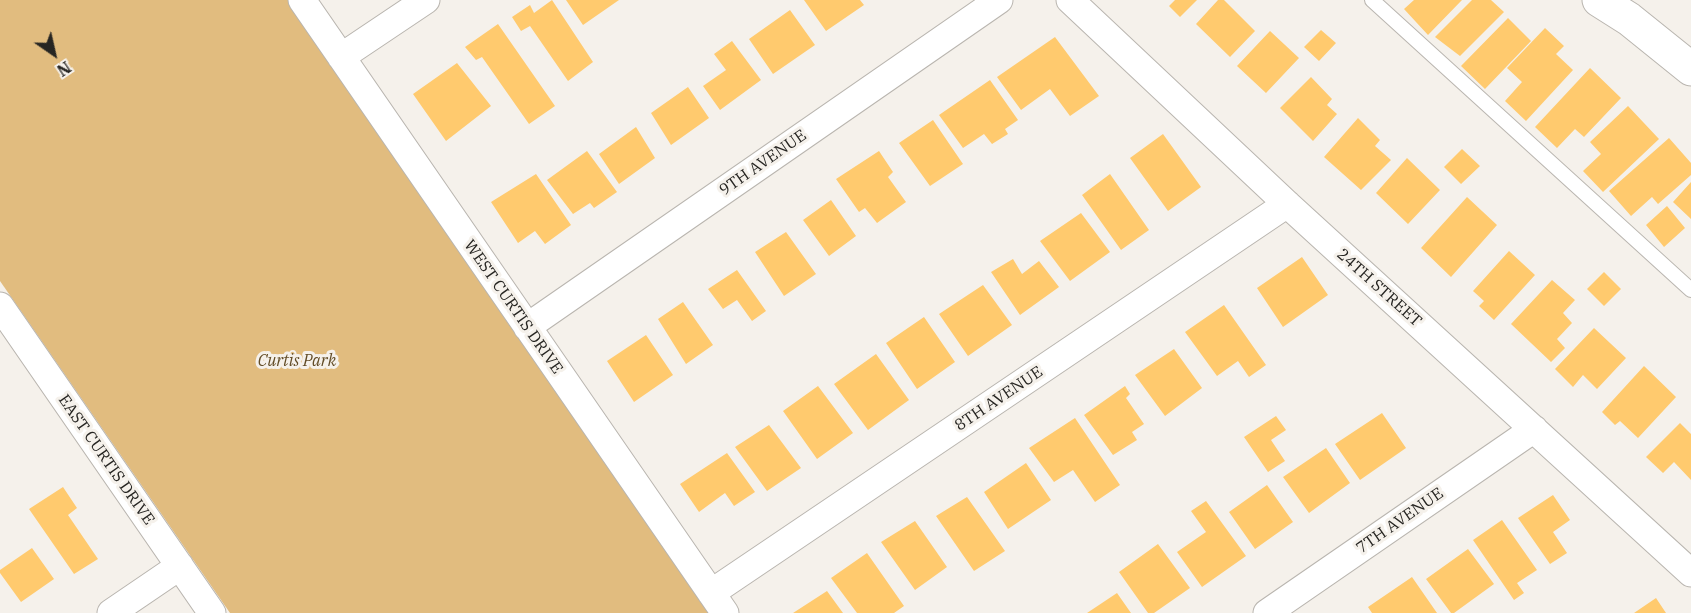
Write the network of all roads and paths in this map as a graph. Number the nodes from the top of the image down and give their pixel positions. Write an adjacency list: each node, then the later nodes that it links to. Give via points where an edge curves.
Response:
1 (302, 0): 8 (street, WEST CURTIS DRIVE)
2 (426, 0): 8 (street)
3 (999, 0): 13 (street, 9TH AVENUE)
4 (1070, 0): 10 (street, 24TH STREET)
5 (1372, 0): 11 (lane)
6 (1599, 0): 7 (street)
7 (1621, 10): 9 (street)
8 (341, 57): 13 (street, WEST CURTIS DRIVE)
9 (1691, 69)
10 (1287, 204): 14 (street, 24TH STREET); 17 (street, 8TH AVENUE)
11 (1691, 290)
12 (0, 306): 15 (street, EAST CURTIS DRIVE)
13 (527, 327): 17 (street, WEST CURTIS DRIVE)
14 (1534, 429): 16 (street, 24TH STREET); 20 (street, 7TH AVENUE)
15 (180, 566): 18 (street); 19 (street, EAST CURTIS DRIVE)
16 (1691, 573)
17 (718, 603)
18 (111, 613)
19 (212, 613)
20 (1267, 613)

